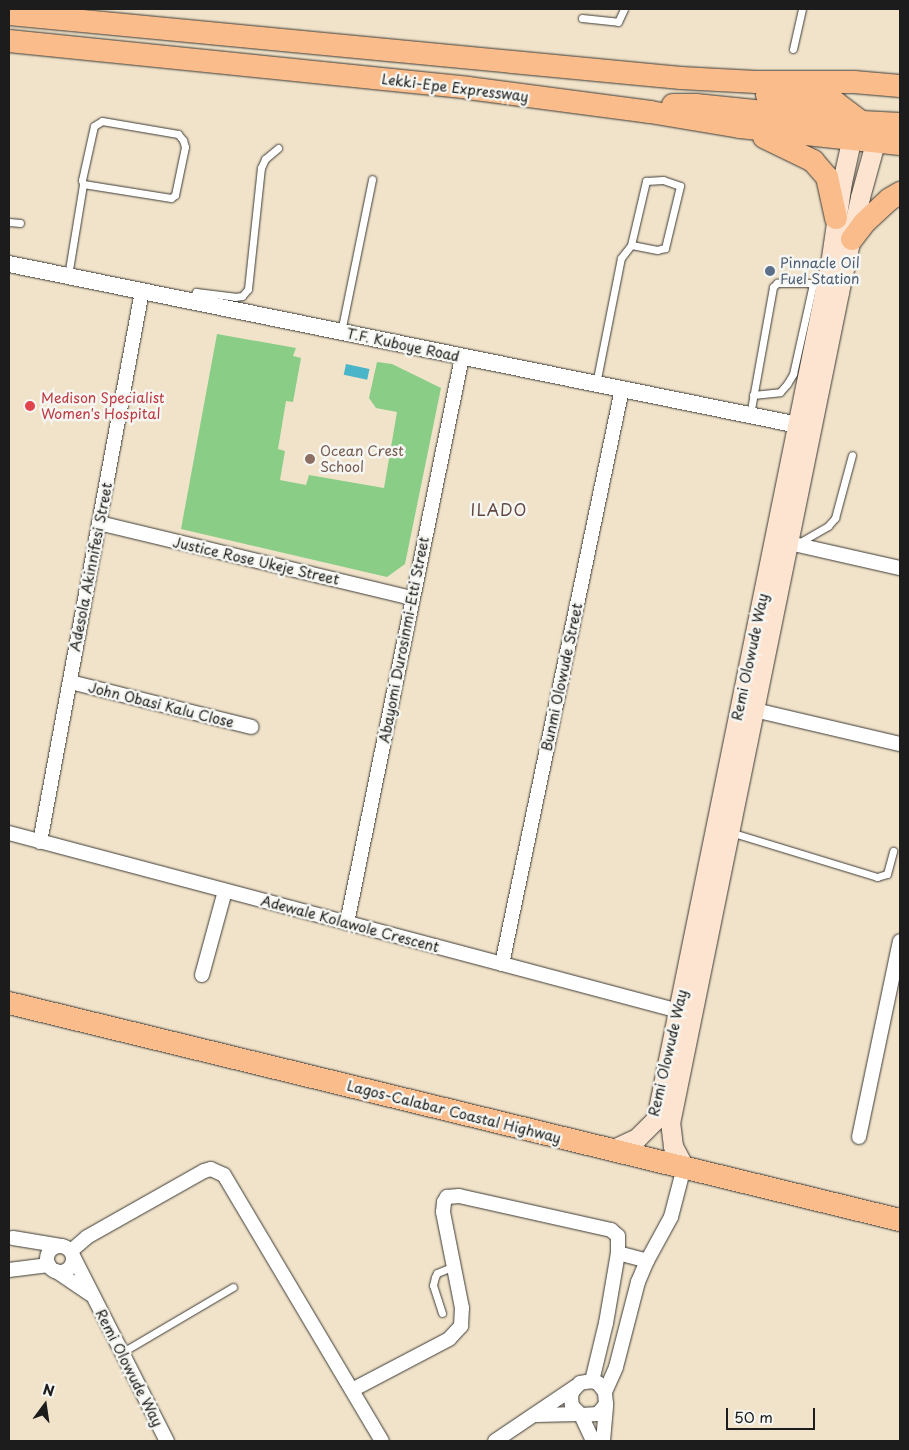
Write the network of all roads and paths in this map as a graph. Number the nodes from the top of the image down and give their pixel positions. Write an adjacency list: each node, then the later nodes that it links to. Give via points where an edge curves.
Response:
1 (624, 9): 4 (lane, via 618,22)
2 (802, 9): 6 (lane)
3 (9, 14): 8 (highway, Lekki-Epe Expressway)
4 (582, 18)
5 (9, 40): 12 (highway, Lekki-Epe Expressway, via 468,88)
6 (793, 49)
7 (900, 76): 9 (highway)
8 (681, 78): 9 (highway, Lekki-Epe Expressway); 15 (highway, via 724,90 819,98 836,103)
9 (824, 82): 10 (highway, Lekki-Epe Expressway)
10 (900, 86)
11 (900, 108): 15 (highway, via 886,109)
12 (650, 112): 14 (highway, Lekki-Epe Expressway); 15 (highway, via 670,105 696,105)
13 (900, 124): 15 (highway)
14 (740, 127): 15 (highway, Lekki-Epe Expressway); 22 (highway, via 814,161 827,177)
15 (856, 131): 16 (highway, Lekki-Epe Expressway); 22 (main road, Remi Olowude Way)
16 (875, 143): 17 (highway, Lekki-Epe Expressway); 25 (main road, Remi Olowude Way)
17 (900, 144)
18 (278, 148): 31 (lane, via 265,159 261,168 248,289 236,297 196,292)
19 (372, 179): 32 (lane)
20 (83, 184): 20 (lane, via 94,126 102,121 178,134 183,140 185,147 175,195 171,198); 28 (lane)
21 (900, 194): 25 (highway, via 864,223)
22 (836, 218): 29 (main road, Remi Olowude Way)
23 (9, 222): 24 (lane)
24 (20, 224)
25 (852, 240): 29 (main road, Remi Olowude Way)
26 (631, 245): 26 (lane, via 646,181 663,180 680,186 665,248 657,250); 34 (lane, via 621,258)
27 (9, 264): 28 (street, T.F. Kuboye Road)
28 (68, 277): 30 (street, T.F. Kuboye Road)
29 (826, 288): 36 (lane, via 788,384 780,392); 36 (lane, via 777,283 773,287); 38 (main road, Remi Olowude Way); 41 (main road, Remi Olowude Way)
30 (142, 291): 31 (street, T.F. Kuboye Road); 40 (street, Adesola Akinnifesi Street)
31 (192, 301): 32 (street, T.F. Kuboye Road)
32 (341, 332): 33 (street, T.F. Kuboye Road)
33 (462, 357): 34 (street, T.F. Kuboye Road); 43 (street, Abayomi Durosinmi-Etti Street)
34 (596, 384): 35 (street, T.F. Kuboye Road)
35 (622, 389): 37 (street, T.F. Kuboye Road); 55 (street, Bunmi Olowude Street)
36 (753, 396): 37 (lane)
37 (750, 416): 38 (street, T.F. Kuboye Road)
38 (798, 425): 45 (main road, Remi Olowude Way)
39 (852, 455): 41 (lane, via 835,518 828,526)
40 (99, 523): 43 (street, Justice Rose Ukeje Street); 44 (street, Adesola Akinnifesi Street)
41 (793, 543): 42 (street); 45 (main road, Remi Olowude Way)
42 (900, 568)
43 (412, 598): 53 (street, Abayomi Durosinmi-Etti Street)
44 (70, 682): 46 (street, John Obasi Kalu Close); 50 (street, Adesola Akinnifesi Street)
45 (747, 708): 47 (street); 48 (main road, Remi Olowude Way); 58 (main road, Remi Olowude Way)
46 (252, 727)
47 (900, 744)
48 (729, 832): 51 (lane, via 877,877 887,874); 58 (main road, Remi Olowude Way)
49 (9, 833): 50 (street, Adewale Kolawole Crescent)
50 (40, 842): 52 (street, Adewale Kolawole Crescent)
51 (893, 851)
52 (225, 891): 53 (street, Adewale Kolawole Crescent); 56 (street)
53 (347, 923): 55 (street, Adewale Kolawole Crescent)
54 (900, 940): 59 (street)
55 (502, 964): 58 (street, Adewale Kolawole Crescent)
56 (202, 975)
57 (9, 1003): 60 (highway, Lagos-Calabar Coastal Highway)
58 (685, 1012): 60 (main road, Remi Olowude Way, via 656,1119 637,1138); 61 (main road, Remi Olowude Way, via 670,1123 673,1146)
59 (859, 1137)
60 (612, 1150): 61 (highway, Lagos-Calabar Coastal Highway)
61 (684, 1167): 62 (highway, Lagos-Calabar Coastal Highway); 66 (street, via 671,1217)
62 (900, 1220)
63 (11, 1238): 64 (street); 67 (street, via 36,1248)
64 (69, 1251): 67 (street, via 51,1249); 67 (street, via 73,1260 68,1270); 71 (street, Remi Olowude Way); 76 (street, via 87,1237 197,1174 218,1171 230,1183)
65 (618, 1253): 66 (street); 68 (street, via 618,1236 610,1230 459,1196 447,1197 442,1212); 74 (street)
66 (647, 1261): 77 (street, via 638,1282)
67 (51, 1264): 69 (street); 71 (street)
68 (454, 1266): 72 (lane, via 437,1273 433,1284); 76 (street, via 462,1308 461,1326 456,1333)
69 (9, 1270)
70 (233, 1287): 73 (lane)
71 (91, 1295): 73 (street, Remi Olowude Way)
72 (442, 1313)
73 (121, 1354): 80 (street, Remi Olowude Way)
74 (592, 1381): 75 (street); 77 (street, via 598,1383)
75 (575, 1387): 78 (street); 79 (street, via 570,1398)
76 (352, 1390): 81 (street)
77 (606, 1398): 79 (street, via 598,1414); 84 (street)
78 (536, 1414): 79 (street); 82 (street)
79 (580, 1415): 83 (street)
80 (166, 1441)
81 (382, 1441)
82 (495, 1441)
83 (593, 1441)
84 (603, 1441)

